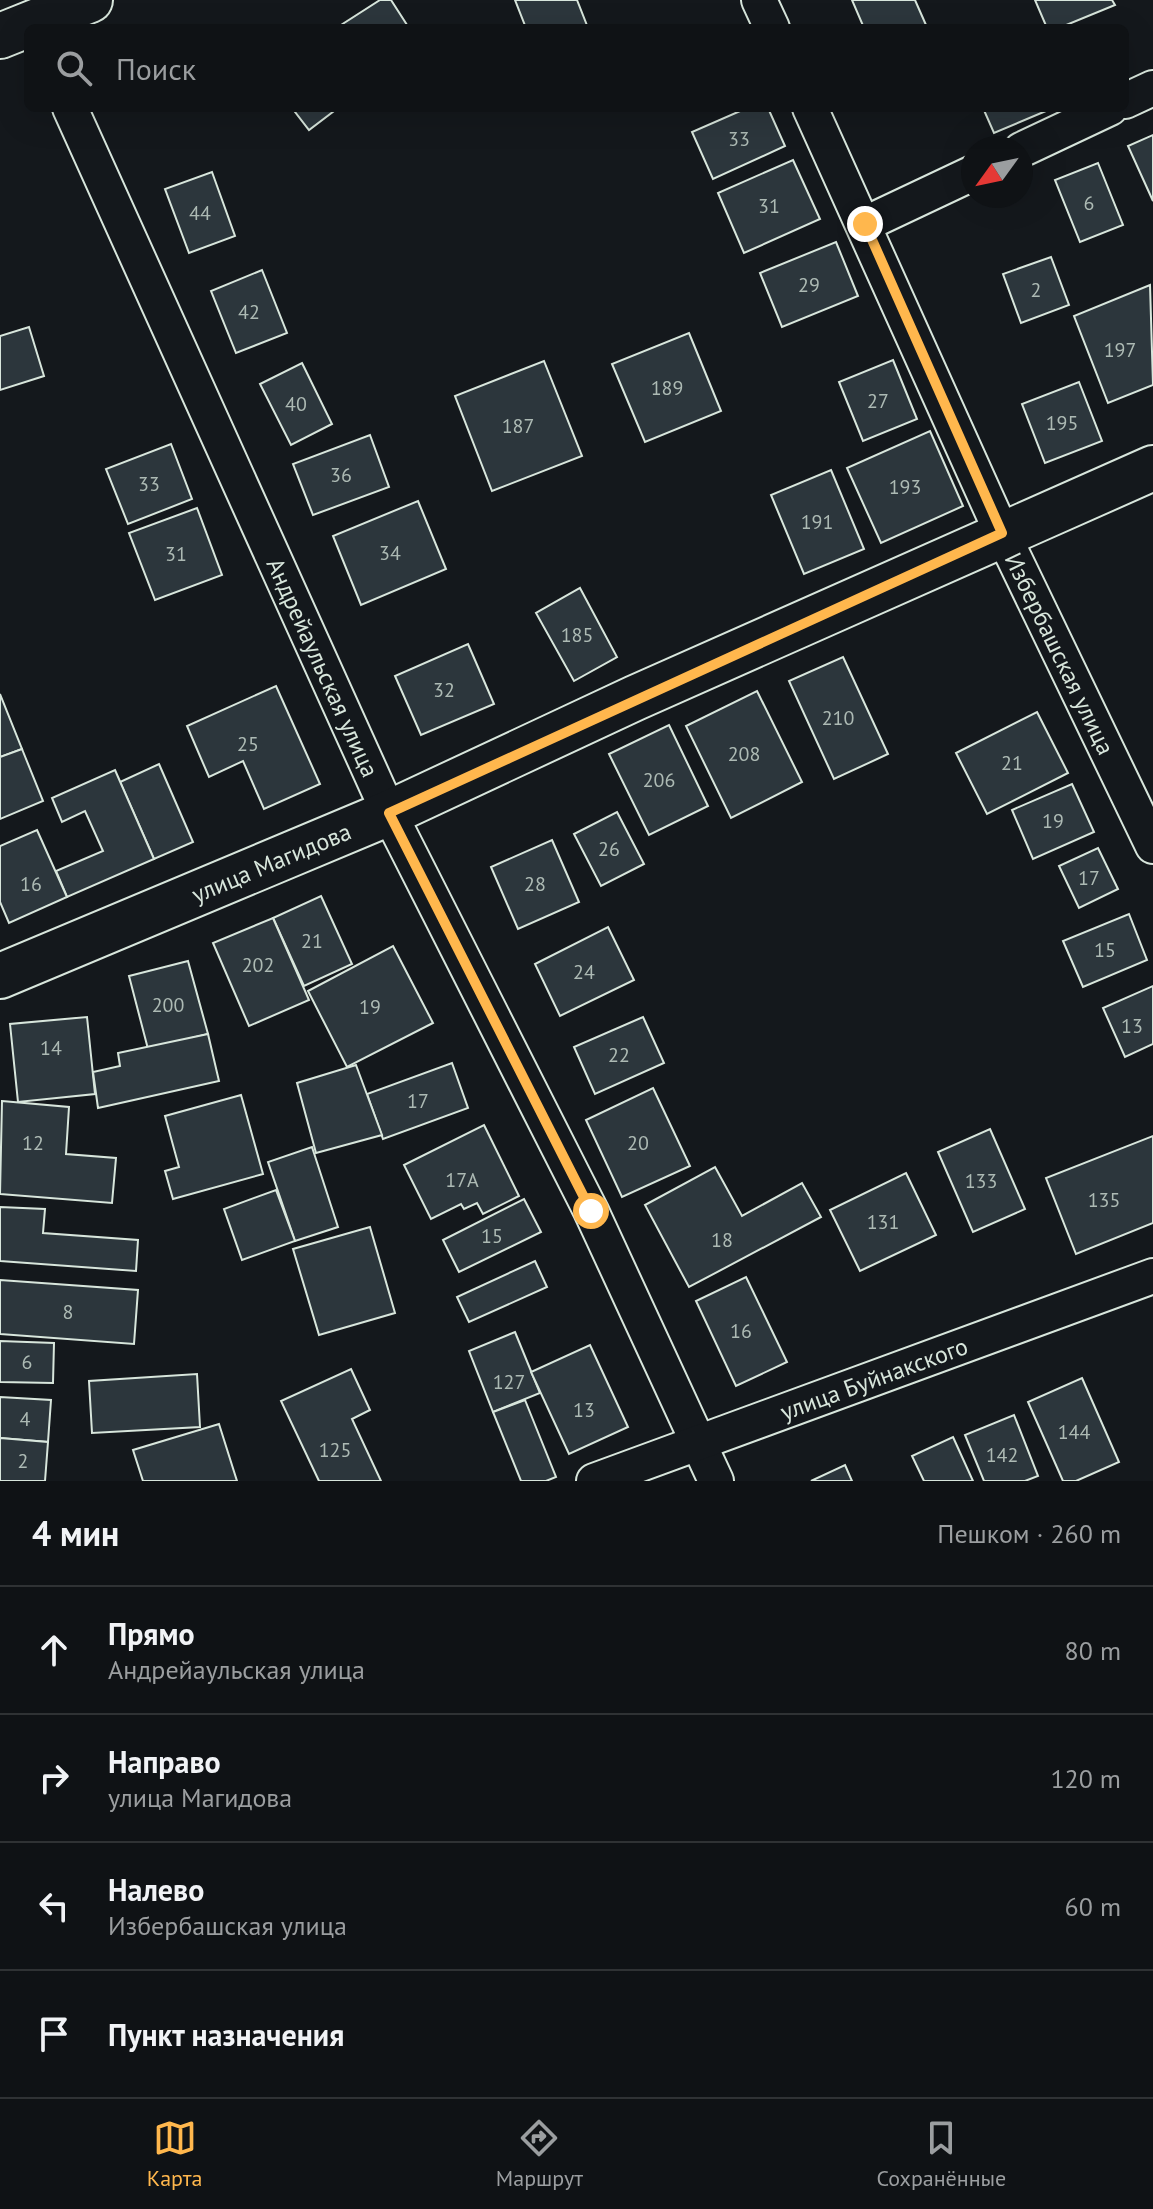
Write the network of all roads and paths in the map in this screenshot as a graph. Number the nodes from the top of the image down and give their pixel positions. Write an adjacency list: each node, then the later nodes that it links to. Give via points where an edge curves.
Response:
1 (90, 0): 3 (main road)
2 (759, 0): 4 (street)
3 (22, 22)
4 (770, 24)
5 (1153, 88): 6 (street)
6 (1129, 99)
7 (72, 112): 15 (street, Андрейаульская улица)
8 (812, 112): 12 (street, Избербашская улица)
9 (1102, 112): 10 (street)
10 (1033, 144)
11 (961, 179): 12 (street)
12 (865, 224): 14 (street, Избербашская улица)
13 (1153, 468): 14 (main road, улица Магидова)
14 (1002, 533): 15 (main road, улица Магидова); 16 (street, Избербашская улица)
15 (389, 813): 17 (main road, улица Магидова); 19 (street, Андрейаульская улица, via 591,1211)
16 (1153, 846)
17 (0, 976)
18 (1153, 1276): 19 (street, улица Буйнакского)
19 (698, 1443): 20 (street, улица Буйнакского); 21 (street, Андрейаульская улица)
20 (594, 1481)
21 (716, 1481)

